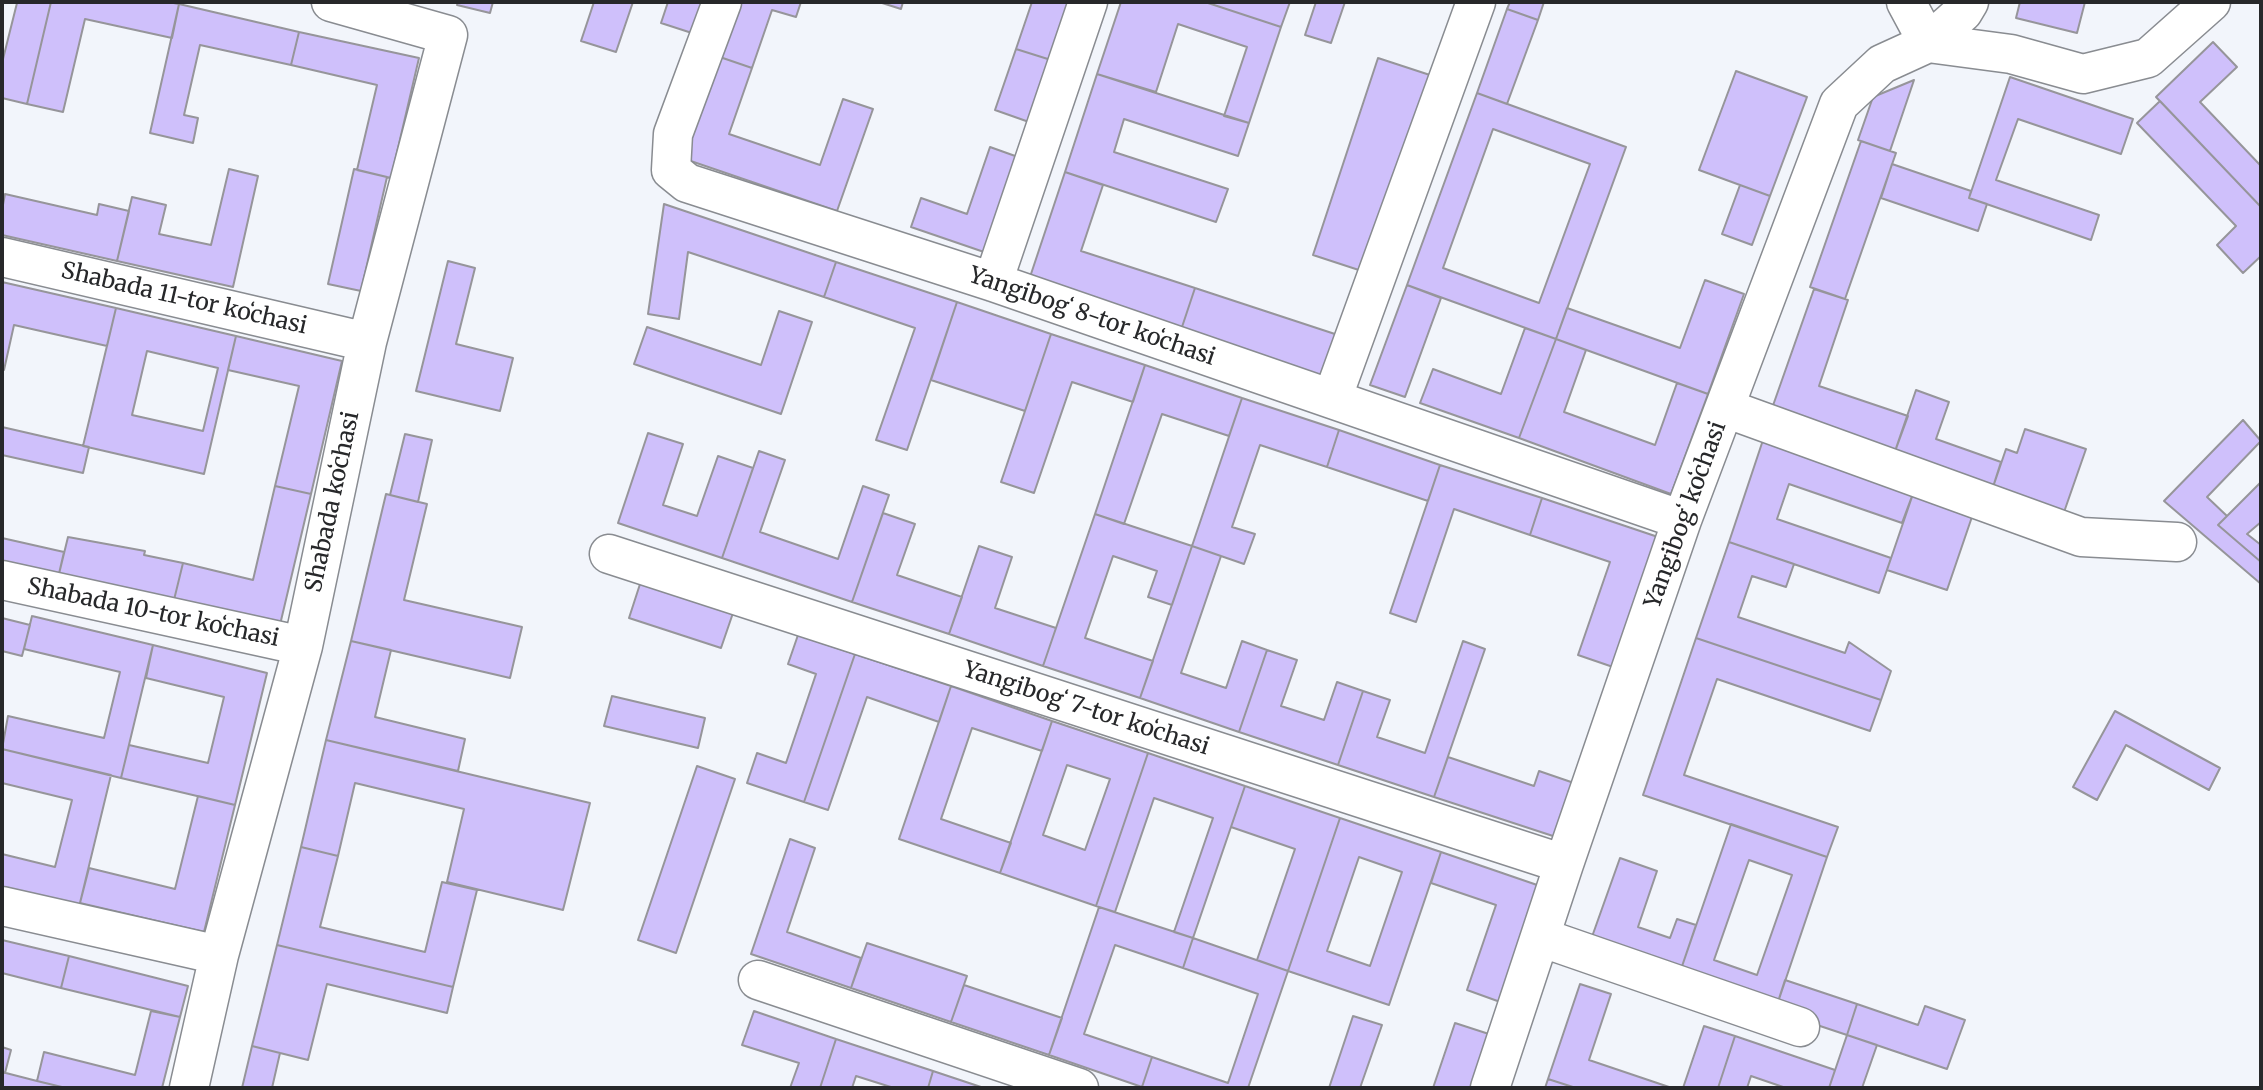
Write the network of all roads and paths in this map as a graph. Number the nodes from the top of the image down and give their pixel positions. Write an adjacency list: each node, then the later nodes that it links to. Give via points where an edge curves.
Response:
1 (331, 2): 11 (street, Shabada koʻchasi, via 449,35)
2 (722, 2): 10 (street, Yangibogʻ 8-tor koʻchasi, via 673,134 671,170 687,183)
3 (1088, 2): 10 (street)
4 (1476, 2): 12 (street)
5 (1906, 2): 8 (street)
6 (1969, 2): 8 (street, Yangibogʻ koʻchasi, via 1964,12)
7 (2211, 2): 8 (street, via 2148,58 2083,74 2011,54)
8 (1928, 43): 13 (street, Yangibogʻ koʻchasi, via 1882,64 1839,104)
9 (2, 257): 11 (street, Shabada 11-tor koʻchasi)
10 (993, 282): 12 (street, Yangibogʻ 8-tor koʻchasi)
11 (367, 342): 18 (street, Shabada koʻchasi)
12 (1332, 400): 14 (street, Yangibogʻ 8-tor koʻchasi)
13 (1725, 408): 14 (street, Yangibogʻ koʻchasi); 15 (street, via 2081,537)
14 (1682, 520): 19 (street, Yangibogʻ koʻchasi)
15 (2177, 542)
16 (609, 554): 19 (street, Yangibogʻ 7-tor koʻchasi)
17 (2, 580): 18 (street, Shabada 10-tor koʻchasi)
18 (303, 646): 22 (street, Shabada koʻchasi)
19 (1564, 864): 21 (street, Yangibogʻ koʻchasi)
20 (2, 906): 22 (street)
21 (1540, 937): 24 (street); 27 (street, Yangibogʻ koʻchasi)
22 (219, 955): 25 (street, Shabada koʻchasi)
23 (758, 981): 26 (street)
24 (1800, 1027)
25 (189, 1088)
26 (1079, 1088)
27 (1490, 1088)

